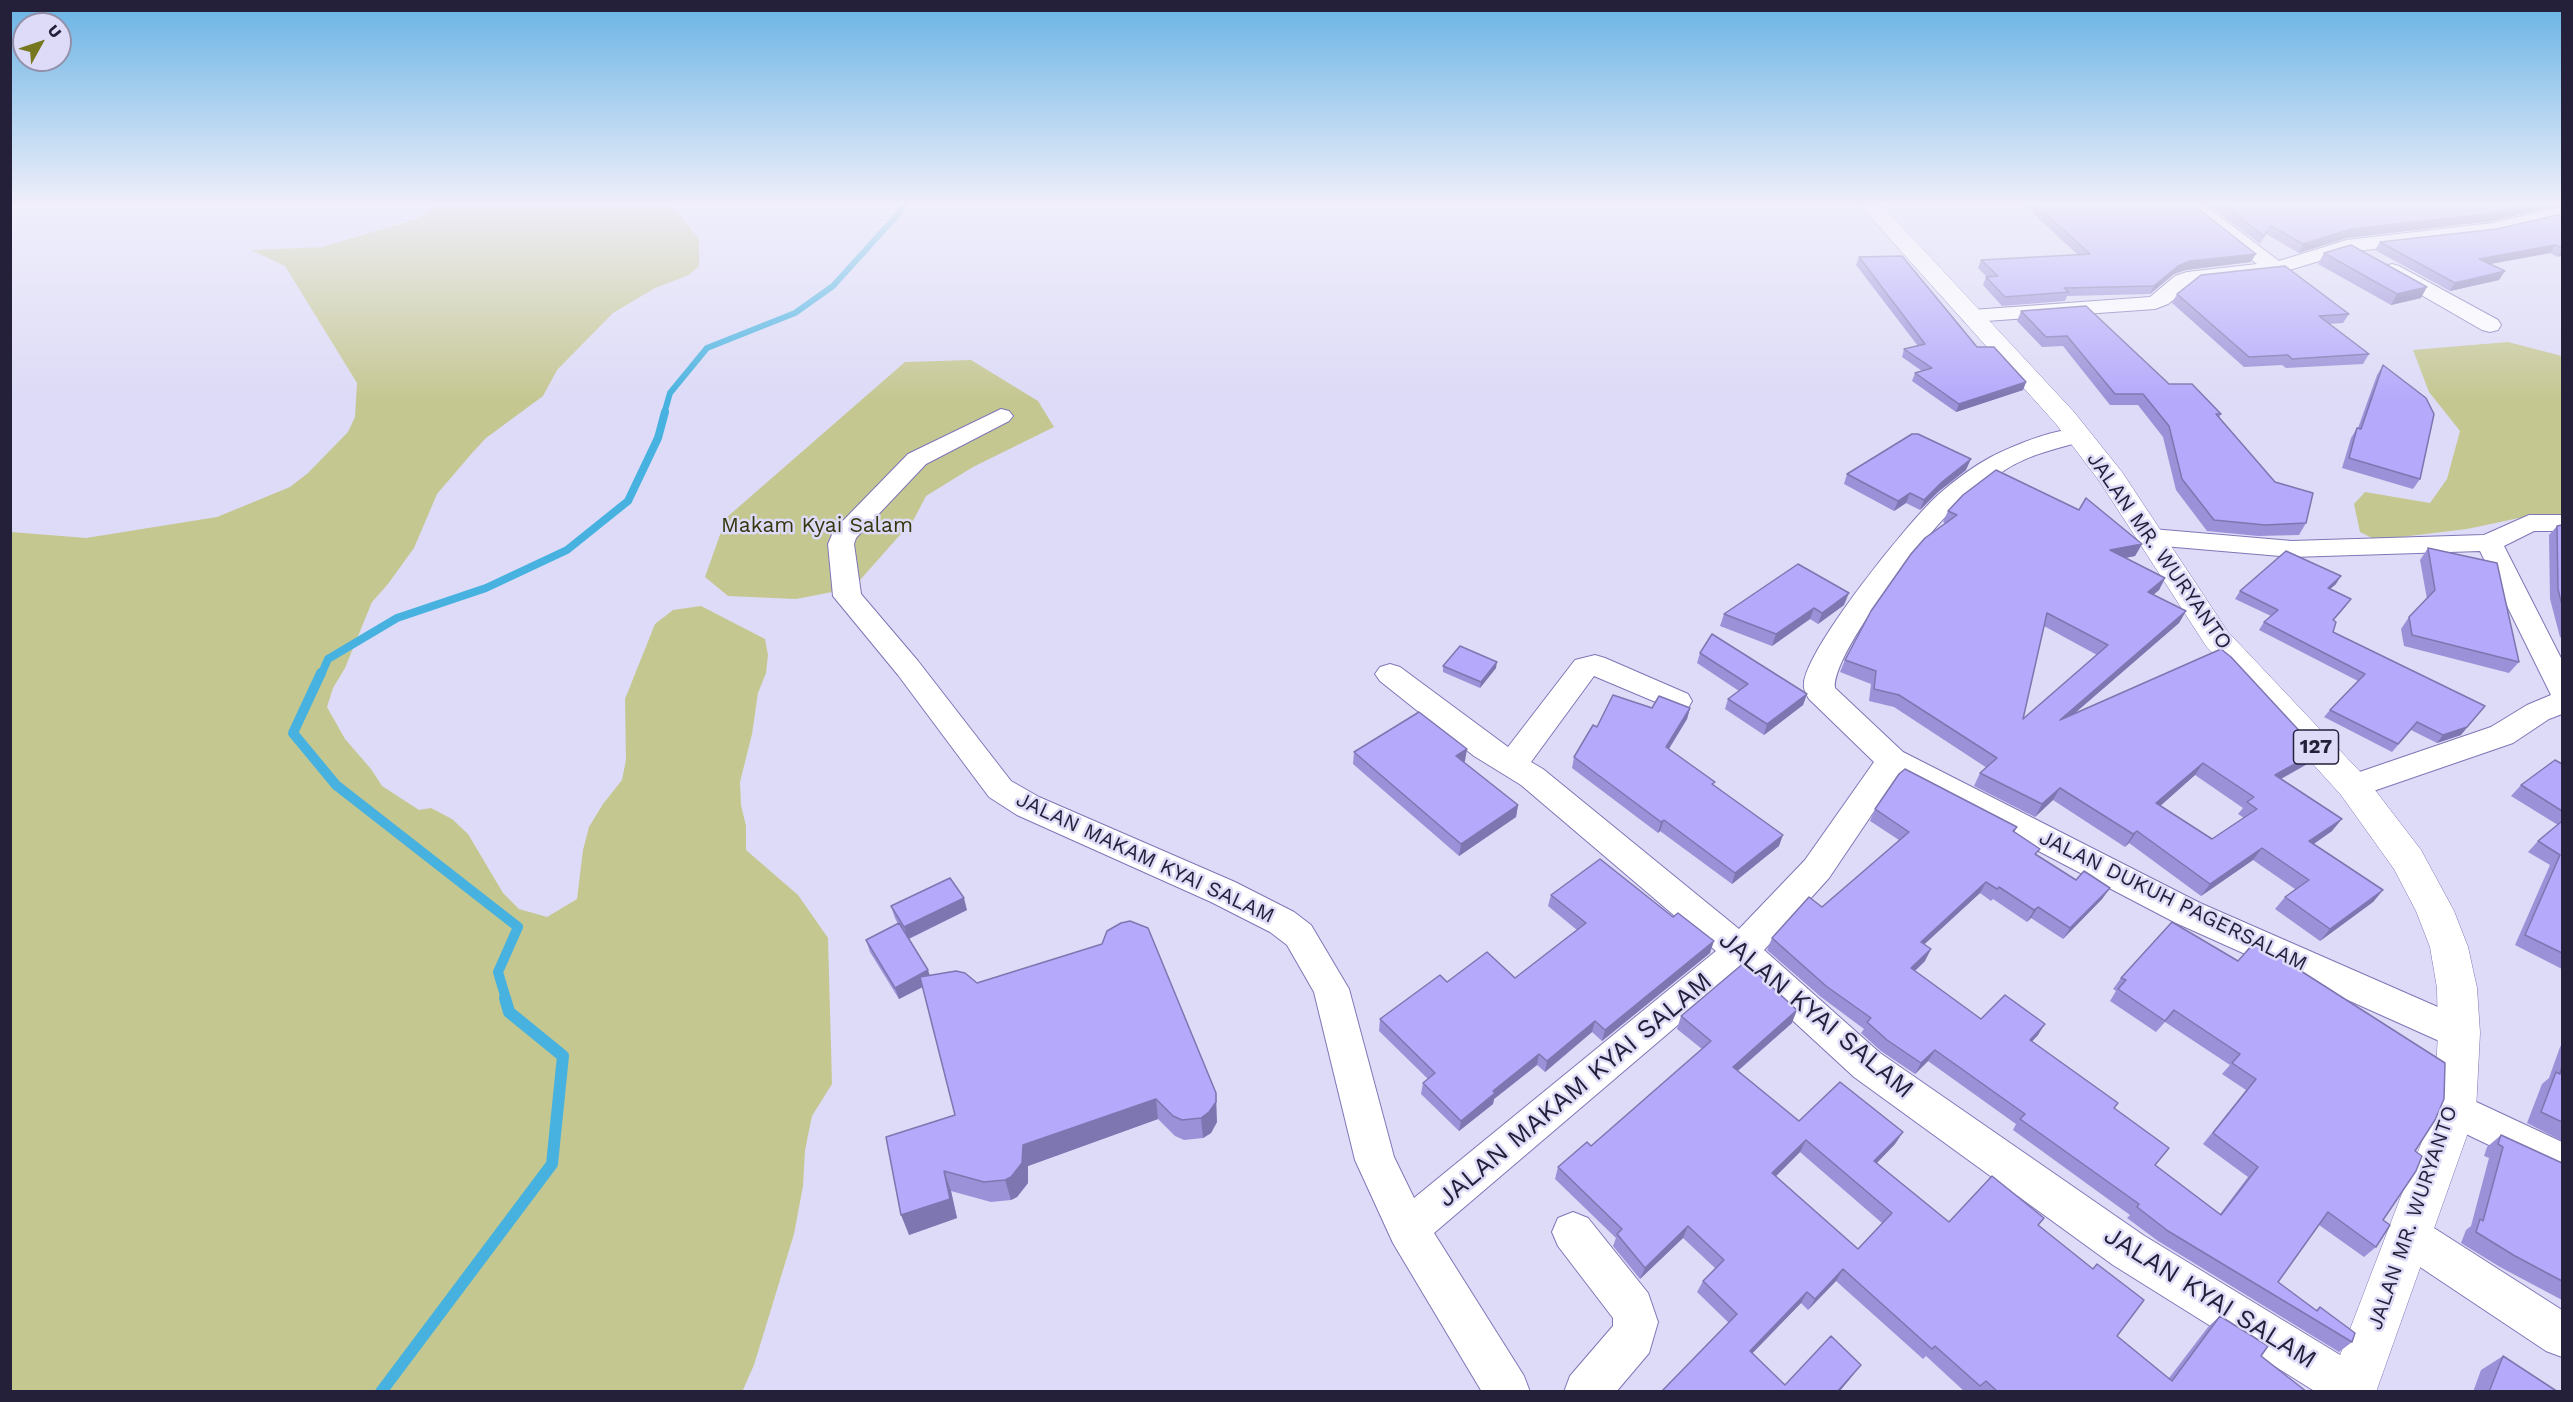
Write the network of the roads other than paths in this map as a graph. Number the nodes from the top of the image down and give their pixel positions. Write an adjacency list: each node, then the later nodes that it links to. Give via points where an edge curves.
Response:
1 (1928, 268): 4 (main road, JALAN MR. WURYANTO / 127)
2 (2272, 268): 4 (street, via 2183,279 2155,303)
3 (2388, 268): 5 (street)
4 (1972, 316): 7 (main road, JALAN MR. WURYANTO / 127)
5 (2490, 325)
6 (1001, 416): 22 (street, JALAN MAKAM KYAI SALAM, via 917,459 843,536 846,596 908,668 1000,789 1028,806 1223,892 1299,935 1331,989 1375,1160)
7 (2078, 435): 9 (main road, JALAN MR. WURYANTO / 127); 15 (street, JALAN DUKUH PAGERSALAM, via 1999,463 1949,500 1884,574 1833,648 1819,682 1820,692)
8 (2562, 523): 10 (street, via 2529,523)
9 (2152, 537): 10 (street, via 2292,549); 17 (main road, JALAN MR. WURYANTO / 127, via 2217,639)
10 (2489, 543): 12 (street)
11 (1390, 674): 16 (street, JALAN KYAI SALAM)
12 (2562, 688)
13 (1677, 701): 16 (street, via 1595,665 1585,667)
14 (2562, 702): 17 (street, via 2502,735)
15 (1893, 760): 18 (street, via 1817,869); 19 (street, JALAN DUKUH PAGERSALAM, via 2188,913)
16 (1512, 765): 18 (street, JALAN KYAI SALAM, via 1532,777)
17 (2353, 786): 19 (main road, JALAN MR. WURYANTO / 127, via 2408,860 2435,911 2449,946)
18 (1741, 951): 22 (street, JALAN MAKAM KYAI SALAM); 26 (street, JALAN KYAI SALAM, via 1868,1065 2128,1250)
19 (2459, 1033): 20 (main road, JALAN MR. WURYANTO / 127)
20 (2455, 1110): 21 (street); 24 (main road, JALAN MR. WURYANTO / 127)
21 (2562, 1162)
22 (1408, 1229): 27 (street, JALAN MAKAM KYAI SALAM)
23 (1573, 1232): 28 (street, via 1628,1300 1635,1322 1633,1337)
24 (2408, 1235): 25 (street); 26 (main road, JALAN MR. WURYANTO / 127)
25 (2562, 1335)
26 (2352, 1390)
27 (1508, 1392)
28 (1586, 1392)

